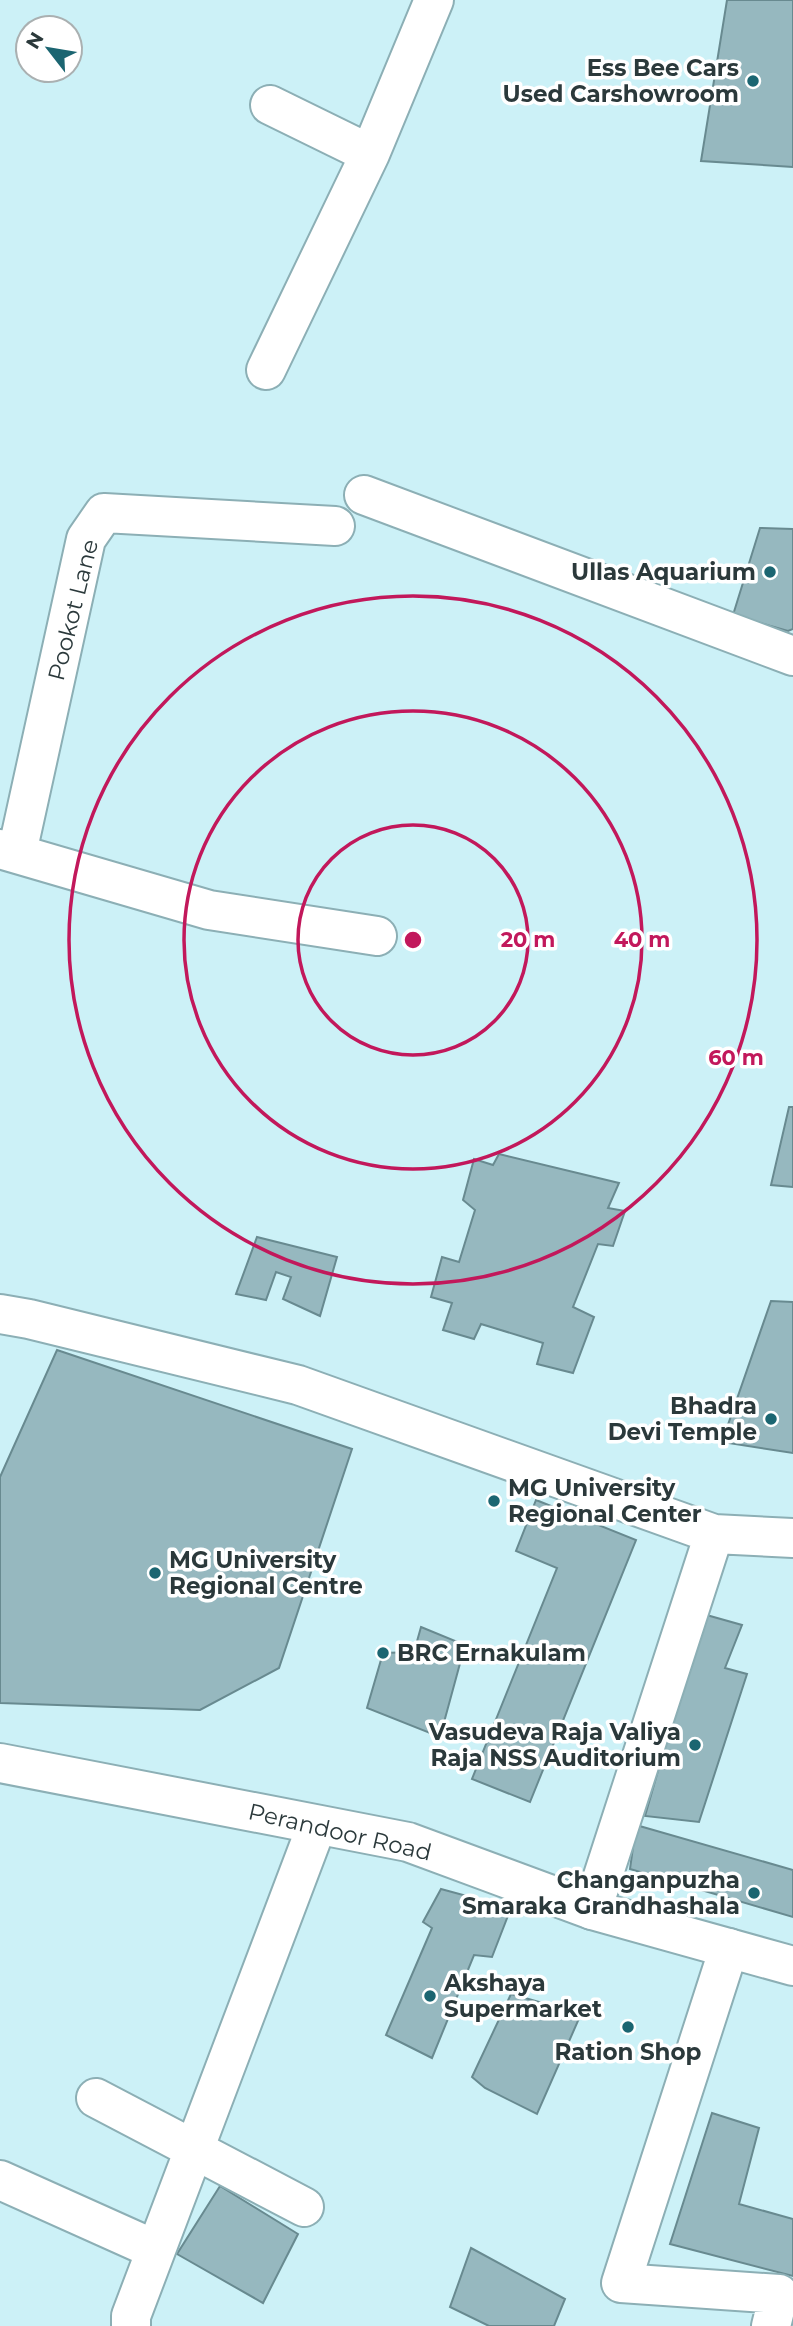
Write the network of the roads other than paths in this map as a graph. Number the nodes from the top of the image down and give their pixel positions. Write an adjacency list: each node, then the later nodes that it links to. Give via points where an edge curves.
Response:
1 (434, 0): 3 (street)
2 (270, 105): 3 (street)
3 (370, 154): 4 (street)
4 (266, 370)
5 (364, 495): 7 (street)
6 (335, 526): 8 (street, Pookot Lane, via 104,513 86,540)
7 (793, 656)
8 (8, 851): 9 (street, via 209,910)
9 (377, 936)
10 (0, 1314): 11 (street, via 298,1385)
11 (715, 1534): 12 (street); 15 (street)
12 (793, 1538)
13 (0, 1763): 14 (street, Perandoor Road)
14 (317, 1825): 15 (street, Perandoor Road, via 408,1843); 19 (street)
15 (592, 1910): 16 (street, Perandoor Road)
16 (729, 1948): 17 (street, Perandoor Road); 24 (street, via 621,2283 779,2294)
17 (793, 1966)
18 (96, 2098): 19 (street)
19 (195, 2149): 21 (street); 22 (street)
20 (0, 2180): 22 (street)
21 (304, 2207)
22 (156, 2250): 23 (street)
23 (131, 2326)
24 (771, 2326)

